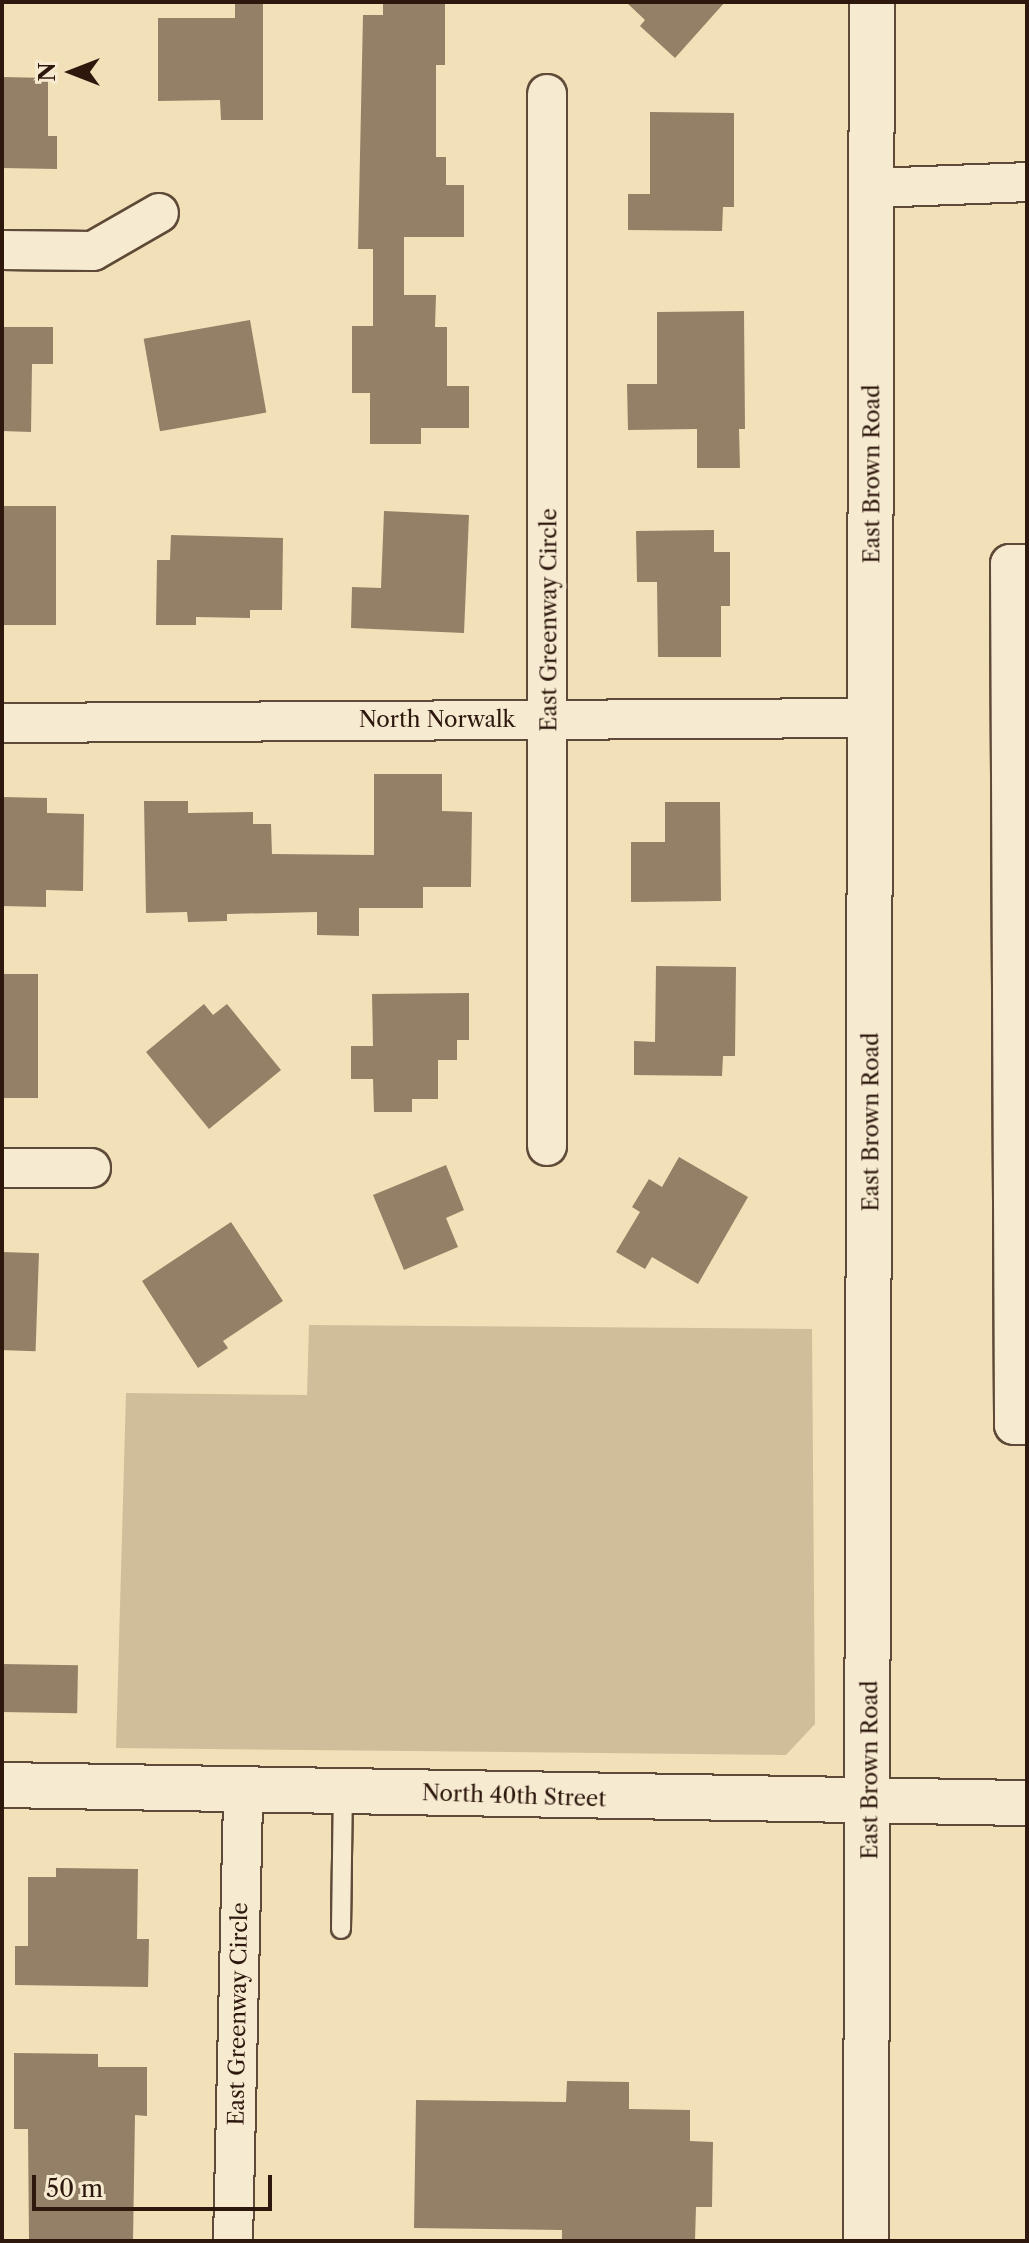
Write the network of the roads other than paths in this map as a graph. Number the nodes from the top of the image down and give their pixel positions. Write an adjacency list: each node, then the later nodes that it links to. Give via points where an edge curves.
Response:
1 (872, 2): 4 (main road, East Brown Road)
2 (547, 94): 9 (street, East Greenway Circle)
3 (1027, 182): 4 (street)
4 (873, 188): 8 (main road, East Brown Road)
5 (159, 213): 6 (street, via 93,251)
6 (2, 250)
7 (1019, 564): 14 (street)
8 (872, 718): 9 (street, North Norwalk); 18 (main road, East Brown Road)
9 (550, 719): 10 (street, North Norwalk); 11 (street, East Greenway Circle)
10 (2, 723)
11 (547, 1146)
12 (2, 1168): 13 (street)
13 (91, 1168)
14 (1021, 1425)
15 (2, 1785): 16 (main road, North 40th Street)
16 (243, 1788): 17 (main road, North 40th Street); 21 (street, East Greenway Circle)
17 (343, 1791): 18 (main road, North 40th Street); 20 (lane)
18 (870, 1803): 19 (main road, North 40th Street); 22 (main road, East Brown Road)
19 (1027, 1803)
20 (341, 1929)
21 (233, 2241)
22 (866, 2241)

